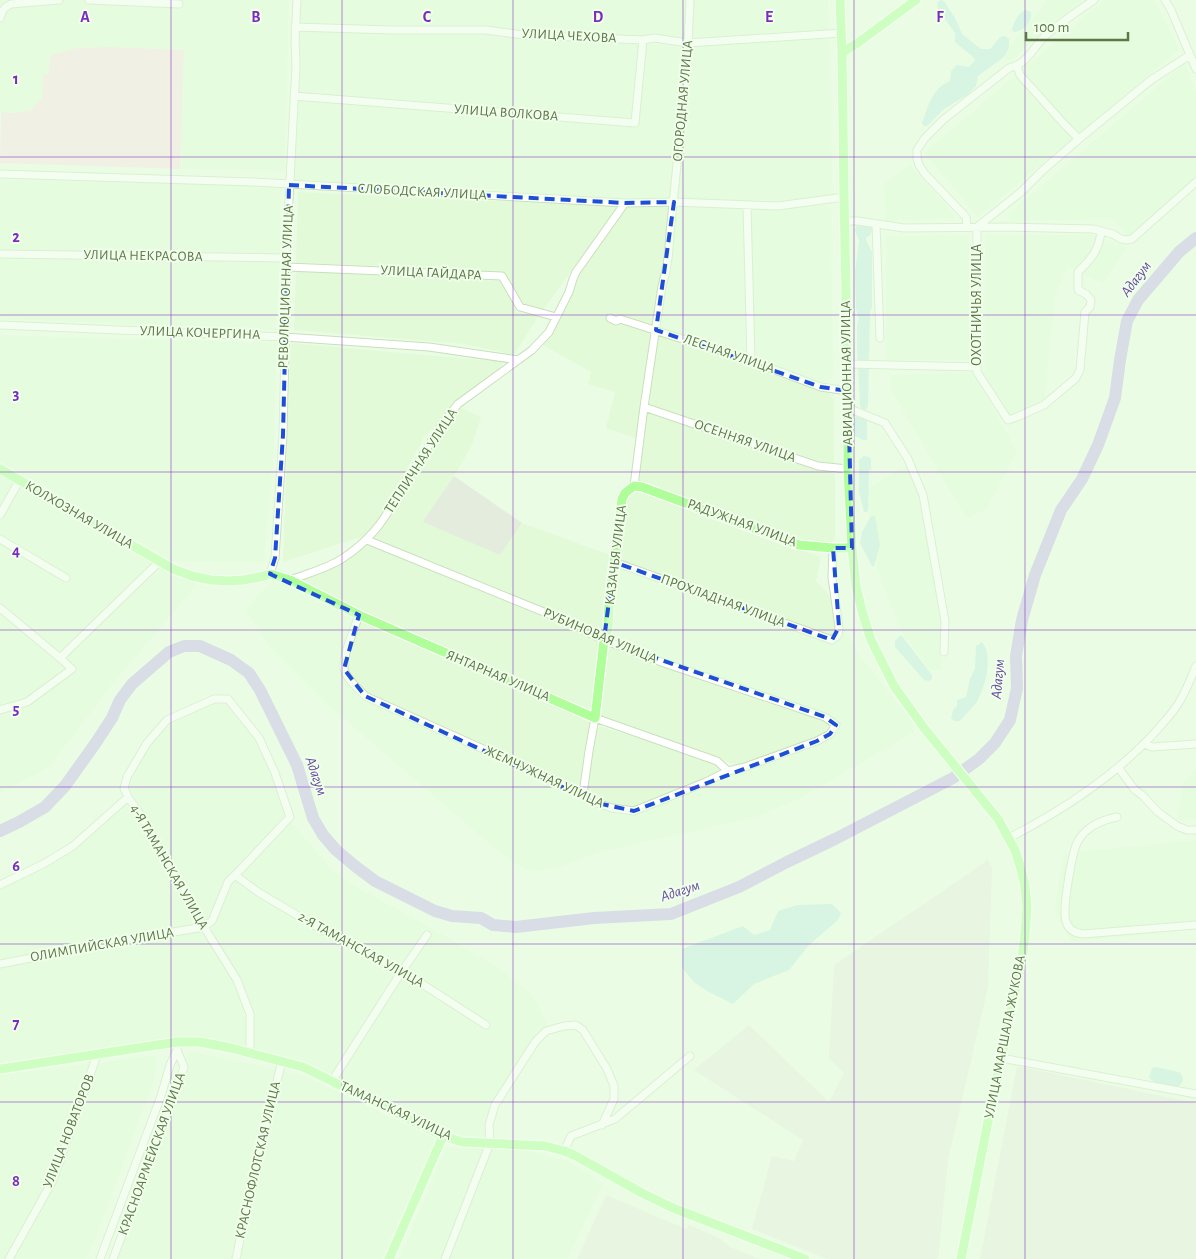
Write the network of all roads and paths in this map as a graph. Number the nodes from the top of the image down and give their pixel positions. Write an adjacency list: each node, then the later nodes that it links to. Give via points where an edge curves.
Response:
1 (59, 0): 10 (street, via 11,4 2,11)
2 (89, 0): 9 (street)
3 (297, 0): 11 (street, РЕВОЛЮЦИОННАЯ УЛИЦА)
4 (690, 0): 14 (street, ОГОРОДНАЯ УЛИЦА)
5 (840, 0): 12 (main road, АВИАЦИОННАЯ УЛИЦА)
6 (916, 0): 15 (main road)
7 (1094, 0): 17 (street, via 1044,37)
8 (1165, 0): 16 (street)
9 (179, 4)
10 (0, 18)
11 (295, 27): 13 (street, УЛИЦА ЧЕХОВА, via 484,30); 19 (street, РЕВОЛЮЦИОННАЯ УЛИЦА)
12 (842, 33): 14 (street, УЛИЦА ЧЕХОВА); 15 (main road, АВИАЦИОННАЯ УЛИЦА)
13 (643, 40): 14 (street, УЛИЦА ЧЕХОВА, via 654,38); 19 (street, УЛИЦА ВОЛКОВА, via 635,123)
14 (688, 43): 25 (street, ОГОРОДНАЯ УЛИЦА)
15 (842, 53): 24 (main road, АВИАЦИОННАЯ УЛИЦА)
16 (1190, 55): 18 (street); 20 (street, ОХОТНИЧЬЯ УЛИЦА, via 1151,80)
17 (1017, 66): 20 (street, via 1020,75); 30 (street, via 1008,68 944,119 917,150 919,165 966,217)
18 (1196, 69)
19 (294, 96): 23 (street, РЕВОЛЮЦИОННАЯ УЛИЦА)
20 (1079, 139): 31 (street, ОХОТНИЧЬЯ УЛИЦА, via 1021,192)
21 (0, 174): 23 (street, СЛОБОДСКАЯ УЛИЦА)
22 (1196, 182): 32 (street, via 1132,239)
23 (289, 185): 26 (street, СЛОБОДСКАЯ УЛИЦА); 34 (street, РЕВОЛЮЦИОННАЯ УЛИЦА)
24 (844, 198): 27 (street, СЛОБОДСКАЯ УЛИЦА, via 778,206); 28 (main road, АВИАЦИОННАЯ УЛИЦА)
25 (674, 202): 26 (street, СЛОБОДСКАЯ УЛИЦА); 27 (street, СЛОБОДСКАЯ УЛИЦА); 39 (street, КАЗАЧЬЯ УЛИЦА)
26 (625, 203): 36 (street, ТЕПЛИЧНАЯ УЛИЦА, via 576,272)
27 (747, 205): 43 (street)
28 (844, 221): 29 (street); 44 (main road, АВИАЦИОННАЯ УЛИЦА)
29 (876, 224): 30 (street, via 904,228); 41 (street)
30 (967, 227): 31 (street)
31 (976, 227): 32 (street, via 1093,228); 45 (street, ОХОТНИЧЬЯ УЛИЦА)
32 (1101, 232): 45 (street, ОХОТНИЧЬЯ УЛИЦА, via 1094,256 1078,272 1078,290 1091,300 1085,312 1080,370 1076,378 1044,405 1008,420)
33 (0, 254): 34 (street, УЛИЦА НЕКРАСОВА)
34 (286, 258): 35 (street, РЕВОЛЮЦИОННАЯ УЛИЦА)
35 (287, 267): 36 (street, УЛИЦА ГАЙДАРА, via 502,276 520,307); 40 (street, РЕВОЛЮЦИОННАЯ УЛИЦА)
36 (556, 317): 42 (street, ТЕПЛИЧНАЯ УЛИЦА, via 549,332)
37 (610, 318): 39 (street, ЛЕСНАЯ УЛИЦА)
38 (0, 325): 40 (street, УЛИЦА КОЧЕРГИНА)
39 (656, 330): 43 (street, ЛЕСНАЯ УЛИЦА); 47 (street, КАЗАЧЬЯ УЛИЦА)
40 (284, 336): 42 (street, УЛИЦА КОЧЕРГИНА, via 429,347); 60 (street, РЕВОЛЮЦИОННАЯ УЛИЦА, via 283,435 275,558)
41 (880, 338)
42 (518, 360): 55 (street, ТЕПЛИЧНАЯ УЛИЦА, via 458,404)
43 (751, 361): 46 (street, ЛЕСНАЯ УЛИЦА, via 821,387)
44 (847, 364): 45 (street); 46 (main road, АВИАЦИОННАЯ УЛИЦА)
45 (977, 368)
46 (848, 391): 48 (main road, АВИАЦИОННАЯ УЛИЦА)
47 (644, 407): 50 (street, ОСЕННЯЯ УЛИЦА, via 818,466); 52 (street, КАЗАЧЬЯ УЛИЦА)
48 (848, 408): 50 (main road, АВИАЦИОННАЯ УЛИЦА); 66 (street, via 885,423 908,459 923,495 945,622)
49 (0, 469): 51 (main road, КОЛХОЗНАЯ УЛИЦА)
50 (848, 469): 57 (main road, АВИАЦИОННАЯ УЛИЦА)
51 (19, 481): 53 (street); 58 (main road, КОЛХОЗНАЯ УЛИЦА)
52 (634, 486): 56 (main road, РАДУЖНАЯ УЛИЦА, via 799,545); 59 (main road, КАЗАЧЬЯ УЛИЦА, via 622,499)
53 (0, 515)
54 (0, 539): 61 (street)
55 (367, 540): 62 (street, ТЕПЛИЧНАЯ УЛИЦА, via 339,560); 65 (street, РУБИНОВАЯ УЛИЦА, via 556,617)
56 (833, 548): 57 (main road, РАДУЖНАЯ УЛИЦА); 59 (street, ПРОХЛАДНАЯ УЛИЦА, via 832,577 839,627 838,635 832,640)
57 (852, 548): 79 (main road, АВИАЦИОННАЯ УЛИЦА, via 862,612 871,640 894,686)
58 (159, 562): 60 (main road, КОЛХОЗНАЯ УЛИЦА, via 210,580 243,580); 67 (street)
59 (614, 562): 65 (main road, КАЗАЧЬЯ УЛИЦА)
60 (270, 574): 62 (main road, ЯНТАРНАЯ УЛИЦА)
61 (66, 578)
62 (290, 580): 64 (main road, ЯНТАРНАЯ УЛИЦА)
63 (0, 608): 67 (street)
64 (359, 616): 70 (main road, ЯНТАРНАЯ УЛИЦА); 76 (street, ЖЕМЧУЖНАЯ УЛИЦА, via 344,669 365,696)
65 (604, 640): 70 (main road, КАЗАЧЬЯ УЛИЦА); 71 (street, РУБИНОВАЯ УЛИЦА, via 825,717)
66 (944, 652)
67 (60, 658): 69 (street, via 72,670 27,702)
68 (1196, 666): 72 (street, via 1176,708)
69 (0, 710)
70 (595, 718): 75 (street, ЯНТАРНАЯ УЛИЦА, via 717,761); 76 (street, КАЗАЧЬЯ УЛИЦА)
71 (836, 725): 75 (street, ЖЕМЧУЖНАЯ УЛИЦА, via 830,734 816,741)
72 (1144, 744): 73 (street, via 1152,747); 74 (street)
73 (1196, 744)
74 (1117, 768): 80 (street, via 1158,812 1177,826); 81 (street, via 1077,799)
75 (728, 771): 76 (street, ЖЕМЧУЖНАЯ УЛИЦА, via 634,811 597,803)
76 (583, 794)
77 (128, 797): 82 (street, via 124,788 127,777 147,743 167,720 214,699 228,699 259,738 290,816); 83 (street, 4-Я ТАМАНСКАЯ УЛИЦА, via 73,846); 85 (street, 4-Я ТАМАНСКАЯ УЛИЦА)
78 (1117, 817): 84 (street, via 1089,828 1077,842 1064,909 1070,929 1083,934)
79 (998, 819): 81 (main road, УЛИЦА МАРШАЛА ЖУКОВА)
80 (1196, 830)
81 (1010, 838): 94 (main road, УЛИЦА МАРШАЛА ЖУКОВА, via 1022,869 1027,908 1022,958)
82 (235, 875): 85 (street, via 228,882 212,921); 88 (street, 2-Я ТАМАНСКАЯ УЛИЦА, via 322,930)
83 (0, 885)
84 (1196, 925)
85 (204, 927): 87 (street, ОЛИМПИЙСКАЯ УЛИЦА); 91 (street, 4-Я ТАМАНСКАЯ УЛИЦА, via 237,980 250,1014)
86 (427, 935): 88 (street)
87 (0, 964)
88 (402, 970): 89 (street, 2-Я ТАМАНСКАЯ УЛИЦА); 97 (street)
89 (486, 1024)
90 (177, 1046): 91 (main road, ТАМАНСКАЯ УЛИЦА, via 200,1042); 92 (main road, ТАМАНСКАЯ УЛИЦА); 104 (street, КРАСНОАРМЕЙСКАЯ УЛИЦА); 105 (street, КРАСНОАРМЕЙСКАЯ УЛИЦА, via 184,1067)
91 (250, 1053): 95 (main road, ТАМАНСКАЯ УЛИЦА)
92 (98, 1055): 96 (main road, ТАМАНСКАЯ УЛИЦА); 103 (street, УЛИЦА НОВАТОРОВ, via 53,1180)
93 (690, 1056): 99 (street, via 614,1119)
94 (1001, 1058): 98 (street); 110 (main road, УЛИЦА МАРШАЛА ЖУКОВА)
95 (282, 1061): 97 (main road, ТАМАНСКАЯ УЛИЦА); 106 (street, КРАСНОФЛОТСКАЯ УЛИЦА)
96 (0, 1069)
97 (332, 1081): 100 (main road, ТАМАНСКАЯ УЛИЦА)
98 (1196, 1094)
99 (602, 1124): 101 (street, via 614,1099 614,1086 583,1030 576,1025 564,1026 546,1031 495,1106 489,1125); 102 (street, via 571,1136)
100 (443, 1136): 101 (main road, ТАМАНСКАЯ УЛИЦА, via 462,1142); 107 (main road)
101 (490, 1143): 102 (main road, ТАМАНСКАЯ УЛИЦА, via 545,1146); 108 (street)
102 (564, 1151): 109 (main road, ТАМАНСКАЯ УЛИЦА, via 673,1208)
103 (10, 1259)
104 (100, 1259)
105 (113, 1259)
106 (236, 1259)
107 (389, 1259)
108 (446, 1259)
109 (805, 1259)
110 (961, 1259)

